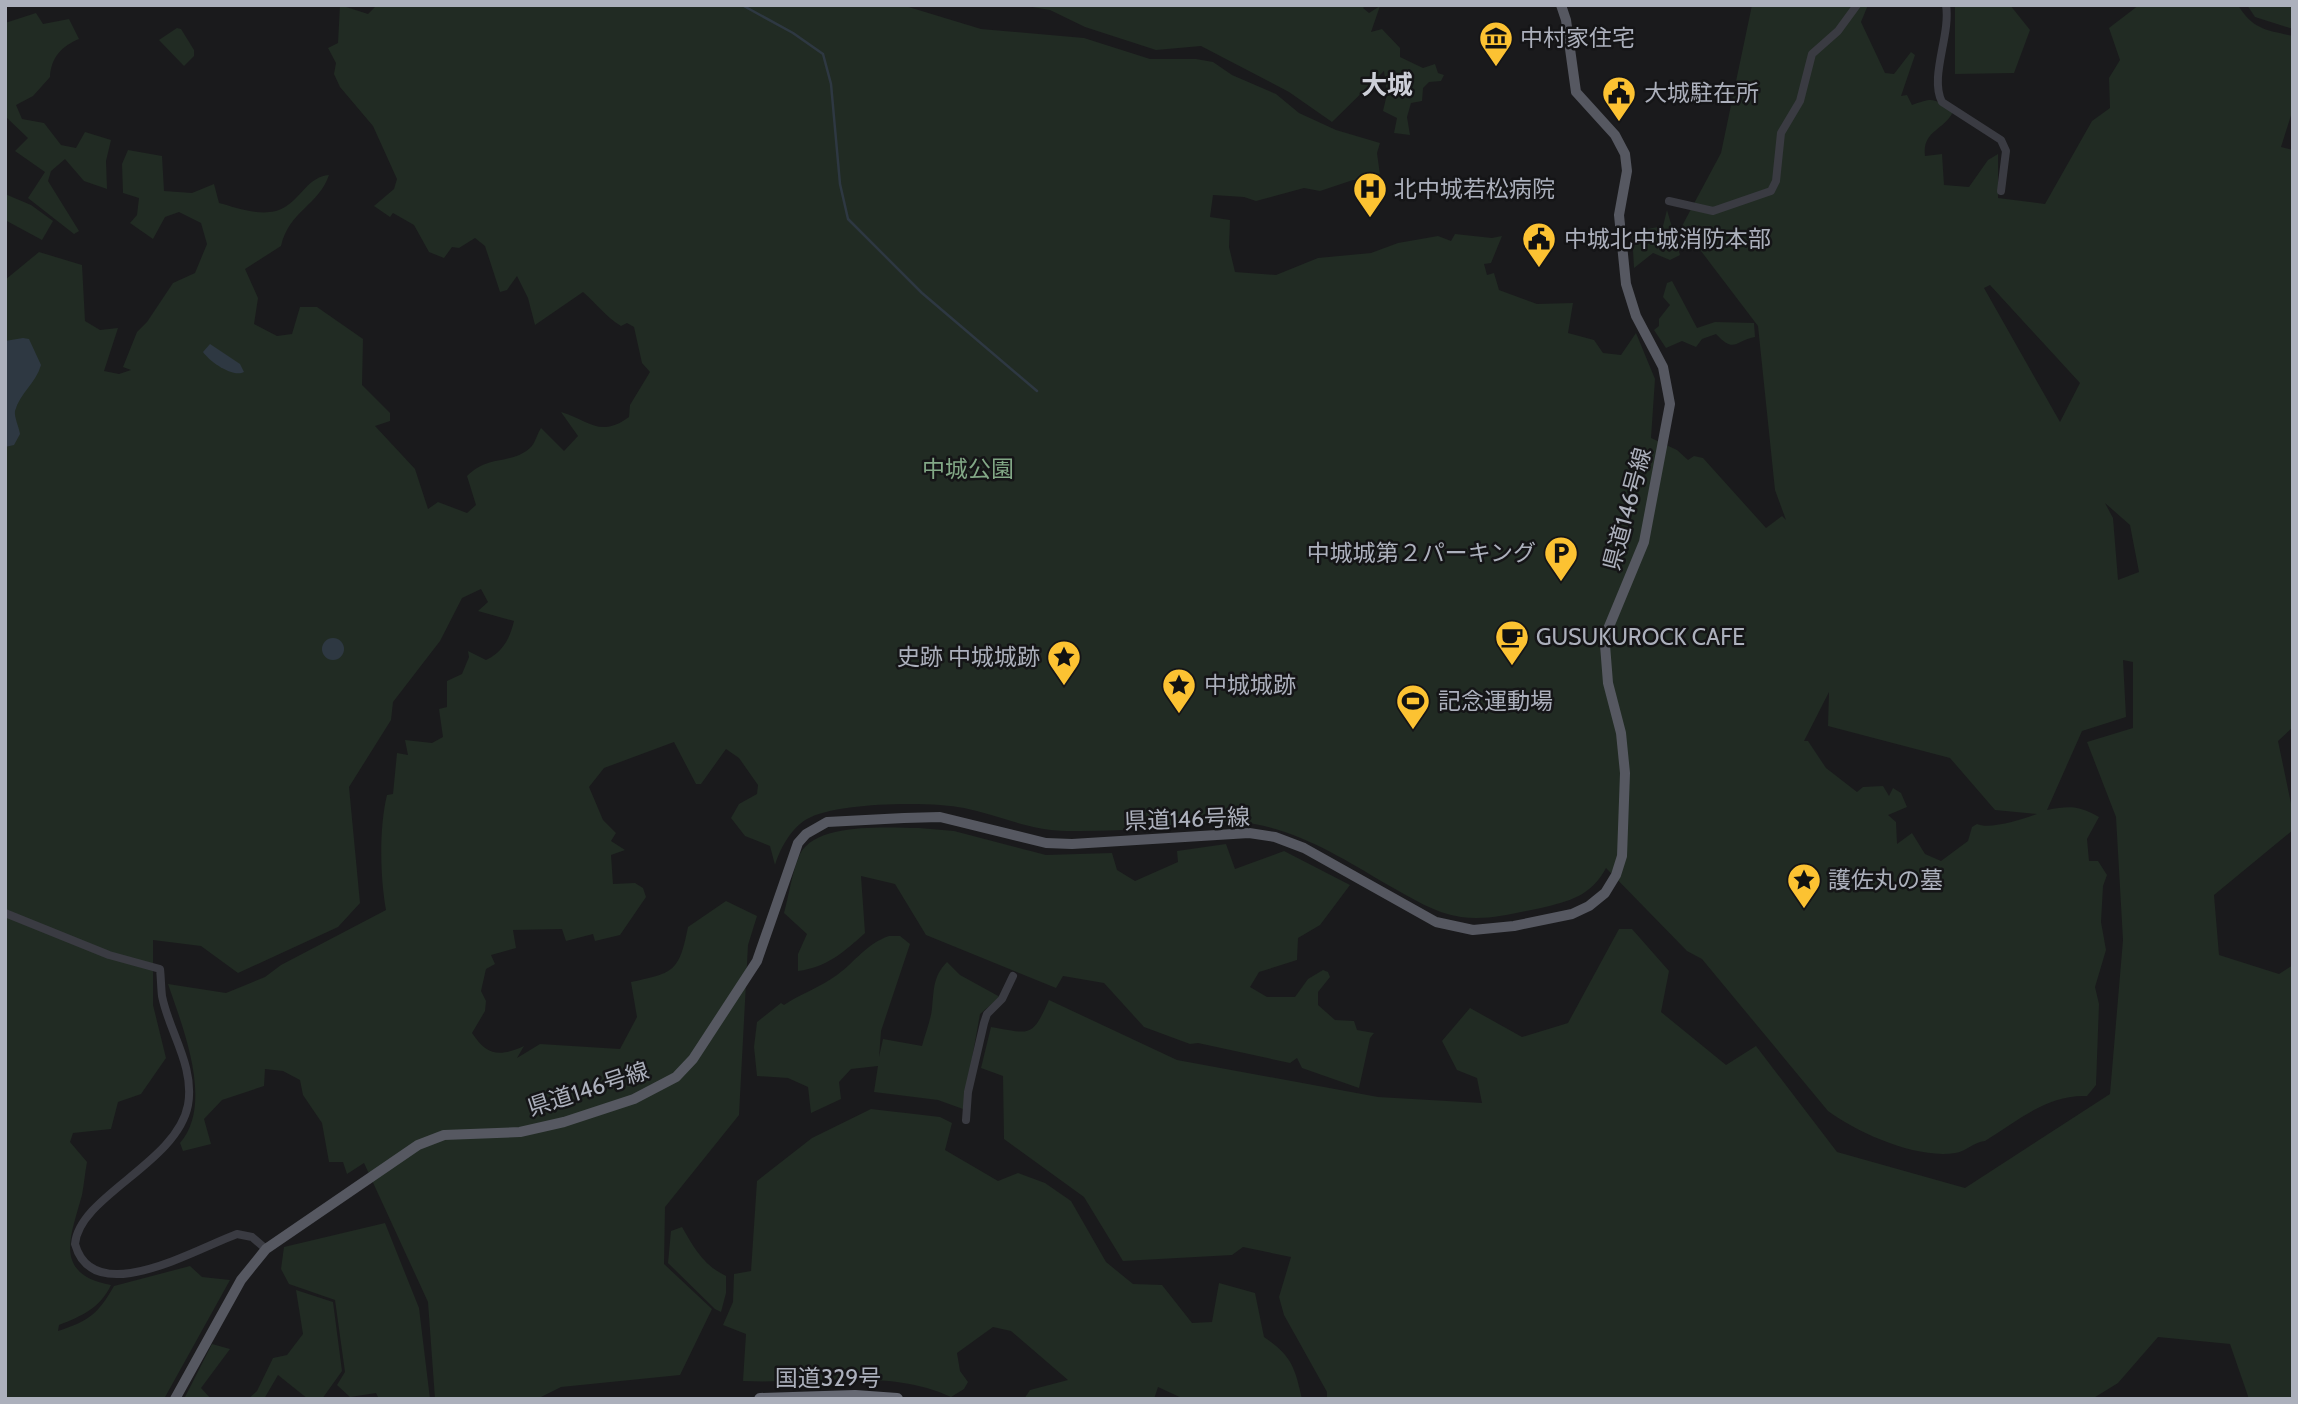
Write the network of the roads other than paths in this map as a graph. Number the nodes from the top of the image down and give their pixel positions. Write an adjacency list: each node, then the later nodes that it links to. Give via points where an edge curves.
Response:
1 (1561, 5): 9 (main road, 県道146号線, via 1576,92 1615,135 1625,154 1627,171 1619,215 1626,284 1636,316 1665,374 1670,404 1644,542 1605,645 1625,773 1622,856 1605,893 1572,914 1473,930 1436,922 1304,848 1275,837 1225,833 1072,844 940,817 827,822 798,843 757,961 676,1077 634,1099 564,1122 520,1132 431,1139)
2 (1857, 5): 5 (street, via 1838,31 1812,54 1800,101 1781,133 1771,191 1713,211)
3 (1946, 5): 4 (street, via 1940,97 2001,141 2006,151)
4 (2001, 191)
5 (1670, 201)
6 (5, 913): 9 (street, via 109,955 160,969 163,997 184,1059 188,1108 180,1126 163,1148 84,1220 75,1244 80,1260 97,1273 123,1276 236,1234 252,1237)
7 (1013, 976): 8 (street, via 984,1023)
8 (965, 1120)
9 (266, 1249): 10 (main road, 県道146号線, via 241,1280)
10 (176, 1399)
11 (760, 1399): 12 (highway, 国道329号)
12 (897, 1399)

